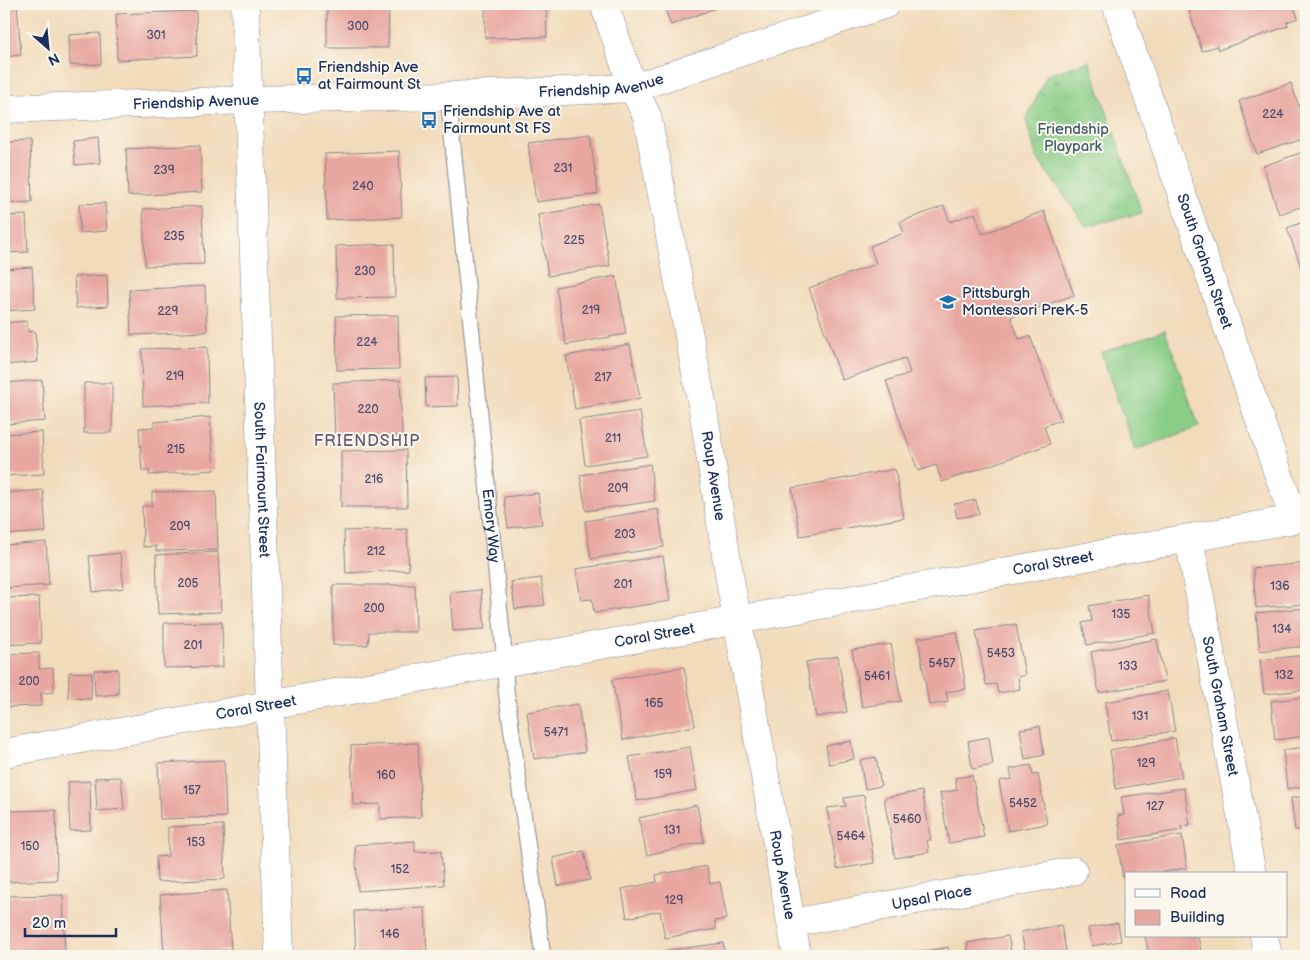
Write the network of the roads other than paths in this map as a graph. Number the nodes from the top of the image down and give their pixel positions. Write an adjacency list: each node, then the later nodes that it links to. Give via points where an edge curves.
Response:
1 (245, 4): 7 (street, South Fairmount Street)
2 (604, 4): 5 (street, Roup Avenue)
3 (1116, 4): 9 (street, South Graham Street)
4 (869, 7): 5 (street, Friendship Avenue)
5 (633, 88): 6 (street, Friendship Avenue); 11 (street, Roup Avenue, via 647,116 703,409)
6 (448, 96): 7 (street, Friendship Avenue); 12 (lane, Emory Way)
7 (249, 100): 8 (street, Friendship Avenue); 13 (street, South Fairmount Street)
8 (4, 109)
9 (1300, 518): 10 (street, Coral Street)
10 (1189, 538): 11 (street, Coral Street); 16 (street, South Graham Street)
11 (738, 620): 12 (street, Coral Street); 17 (street, Roup Avenue)
12 (505, 662): 13 (street, Coral Street); 20 (lane, Emory Way, via 506,690)
13 (270, 705): 14 (street, Coral Street); 19 (street, South Fairmount Street)
14 (4, 753)
15 (1073, 871): 17 (street, Upsal Place)
16 (1252, 872)
17 (792, 924): 21 (street, Roup Avenue)
18 (1264, 938): 22 (street)
19 (279, 956)
20 (544, 956)
21 (797, 956)
22 (1268, 956)

